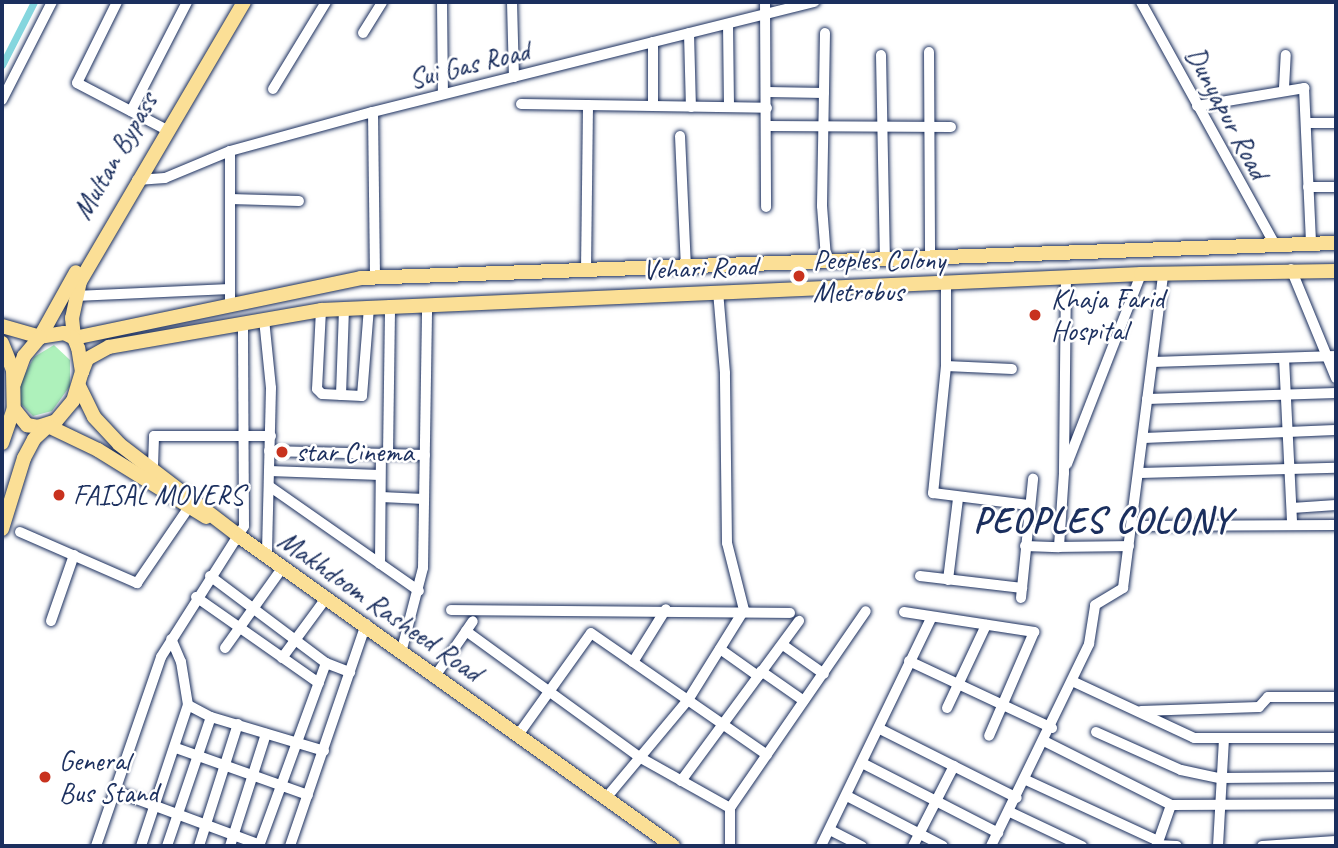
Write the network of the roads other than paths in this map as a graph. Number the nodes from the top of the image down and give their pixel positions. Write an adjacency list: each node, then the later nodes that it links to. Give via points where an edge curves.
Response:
1 (52, 2): 28 (street)
2 (117, 2): 36 (street, via 77,83)
3 (187, 2): 36 (street)
4 (234, 2): 42 (main road, Multan Bypass)
5 (244, 2): 42 (main road)
6 (326, 2): 24 (street)
7 (382, 2): 15 (street)
8 (442, 2): 27 (street)
9 (512, 2): 22 (street)
10 (765, 2): 13 (street)
11 (815, 2): 13 (street, Sui Gas Road)
12 (1141, 2): 32 (street, Dunyapur Road)
13 (768, 13): 14 (street, Sui Gas Road); 25 (street)
14 (728, 24): 16 (street, Sui Gas Road); 34 (street)
15 (363, 33)
16 (689, 33): 18 (street, Sui Gas Road); 33 (street)
17 (825, 33): 26 (street)
18 (653, 42): 22 (street, Sui Gas Road); 31 (street)
19 (929, 52): 44 (street)
20 (881, 55): 45 (street)
21 (1286, 55): 23 (street)
22 (514, 77): 27 (street, Sui Gas Road)
23 (1284, 88): 32 (street); 39 (street, via 1304,88)
24 (273, 89)
25 (767, 92): 26 (street); 35 (street)
26 (824, 93): 43 (street)
27 (443, 94): 37 (street, Sui Gas Road)
28 (2, 100)
29 (521, 104): 30 (street)
30 (588, 105): 31 (street); 62 (street)
31 (653, 106): 33 (street)
32 (1197, 106): 56 (street, Dunyapur Road)
33 (691, 107): 34 (street)
34 (729, 107): 35 (street)
35 (767, 108): 40 (street)
36 (131, 111): 42 (street)
37 (373, 112): 47 (street, Sui Gas Road); 66 (street)
38 (1336, 122): 39 (street)
39 (1306, 123): 49 (street)
40 (767, 126): 43 (street); 53 (street)
41 (951, 127): 44 (street)
42 (164, 128): 48 (main road); 81 (main road, Multan Bypass)
43 (823, 128): 45 (street); 58 (street)
44 (928, 128): 45 (street); 57 (street)
45 (881, 130): 59 (street)
46 (680, 136): 60 (street)
47 (230, 151): 48 (street, Sui Gas Road, via 165,178); 51 (street)
48 (137, 180): 71 (main road)
49 (1308, 187): 50 (street); 55 (street)
50 (1336, 187)
51 (230, 199): 52 (street); 69 (street)
52 (299, 201)
53 (766, 206)
54 (1336, 243): 55 (main road, Vehari Road)
55 (1311, 244): 56 (main road, Vehari Road)
56 (1275, 245): 57 (main road, Vehari Road)
57 (929, 257): 59 (main road, Vehari Road)
58 (826, 258): 59 (main road, Vehari Road); 60 (main road, Vehari Road)
59 (885, 258)
60 (686, 266): 62 (main road, Vehari Road)
61 (1291, 269): 63 (main road, Vehari Road); 65 (main road, Vehari Road); 84 (street)
62 (586, 270): 66 (main road, Vehari Road)
63 (1336, 271)
64 (1140, 274): 65 (main road, Vehari Road); 67 (main road, Vehari Road); 111 (street)
65 (1163, 274): 86 (street)
66 (375, 277): 74 (main road, Vehari Road)
67 (1066, 278): 68 (main road, Vehari Road); 111 (street)
68 (946, 283): 70 (main road, Vehari Road); 87 (street)
69 (230, 289): 71 (street); 74 (street)
70 (718, 292): 72 (main road, Vehari Road); 145 (street, via 725,373 727,543)
71 (75, 296): 82 (main road)
72 (427, 304): 73 (main road, Vehari Road); 106 (street)
73 (390, 305): 75 (main road, Vehari Road); 105 (street)
74 (230, 307): 82 (main road, Vehari Road)
75 (369, 307): 76 (main road, Vehari Road); 93 (street, via 366,392)
76 (344, 309): 77 (main road, Vehari Road); 93 (street)
77 (321, 310): 78 (main road, Vehari Road); 93 (street, via 317,389)
78 (264, 319): 79 (main road, Vehari Road); 100 (street)
79 (243, 323): 90 (main road, Vehari Road, via 108,347 87,359); 101 (street)
80 (2, 326): 81 (main road)
81 (40, 337): 82 (main road, via 52,332); 91 (main road, via 24,356)
82 (74, 338): 90 (main road)
83 (2, 343): 91 (main road, via 10,357)
84 (1332, 356): 85 (street); 89 (street)
85 (1284, 359): 86 (street); 94 (street)
86 (1153, 362): 95 (street)
87 (946, 366): 88 (street); 117 (street, via 931,489 936,496)
88 (1012, 369)
89 (1336, 378)
90 (80, 379): 97 (main road, via 64,413); 107 (main road, Makhdoom Rasheed Road, via 106,432)
91 (14, 383): 96 (main road)
92 (1336, 393): 94 (street)
93 (341, 395)
94 (1286, 396): 95 (street); 99 (street)
95 (1147, 399): 102 (street)
96 (14, 409): 97 (main road, via 27,425); 103 (main road)
97 (48, 426): 121 (main road, via 98,450); 126 (main road, via 24,458)
98 (1336, 430): 99 (street)
99 (1288, 433): 102 (street); 109 (street)
100 (271, 436): 101 (street); 104 (street)
101 (244, 437): 107 (street, via 154,436); 128 (street)
102 (1143, 438): 112 (street)
103 (2, 443)
104 (269, 451): 105 (street); 110 (street)
105 (384, 454): 106 (street); 113 (street)
106 (425, 455): 118 (street)
107 (153, 466): 128 (main road, Makhdoom Rasheed Road)
108 (1336, 468): 109 (street)
109 (1290, 470): 112 (street); 122 (street)
110 (269, 471): 113 (street); 115 (street)
111 (1064, 473): 130 (street)
112 (1140, 473): 125 (street)
113 (380, 475): 116 (street)
114 (1033, 479): 119 (street)
115 (269, 486): 133 (street); 134 (street)
116 (380, 497): 118 (street); 134 (street)
117 (958, 498): 119 (street); 138 (street)
118 (424, 499): 139 (street)
119 (1028, 505): 129 (street)
120 (1336, 505): 122 (street)
121 (189, 507): 128 (main road); 132 (street, via 137,583)
122 (1292, 508): 123 (street)
123 (1292, 524): 124 (street); 125 (street)
124 (1336, 525)
125 (1132, 526): 131 (street)
126 (2, 529)
127 (20, 532): 132 (street)
128 (240, 537): 133 (main road, Makhdoom Rasheed Road); 136 (street)
129 (1025, 546): 130 (street); 138 (street, via 1021,593)
130 (1059, 547): 131 (street)
131 (1129, 547): 167 (street, via 1123,588 1095,605 1089,644)
132 (75, 555): 149 (street)
133 (267, 556): 135 (main road, Makhdoom Rasheed Road)
134 (380, 564): 139 (street)
135 (283, 567): 141 (main road, Makhdoom Rasheed Road); 142 (street)
136 (210, 576): 140 (street); 142 (street)
137 (920, 576): 138 (street)
138 (948, 580)
139 (419, 591): 157 (street)
140 (195, 597): 152 (street); 154 (street)
141 (327, 597): 150 (main road, Makhdoom Rasheed Road); 153 (street)
142 (253, 606): 152 (street); 153 (street)
143 (666, 609): 144 (street); 145 (street); 161 (street)
144 (451, 610)
145 (744, 610): 155 (street, via 794,617); 158 (street)
146 (866, 611): 165 (street)
147 (904, 612): 148 (street)
148 (931, 618): 151 (street); 160 (street)
149 (51, 621)
150 (366, 624): 157 (main road, Makhdoom Rasheed Road); 163 (street)
151 (986, 625): 169 (street); 174 (street, via 1034,632)
152 (240, 628): 156 (street); 159 (street)
153 (295, 638): 159 (street); 162 (street)
154 (171, 639): 175 (street, via 181,662); 205 (street)
155 (783, 645): 164 (street); 165 (street)
156 (225, 648)
157 (401, 649): 166 (main road, Makhdoom Rasheed Road)
158 (720, 649): 164 (street); 172 (street)
159 (282, 658): 168 (street)
160 (909, 661): 169 (street); 182 (street)
161 (633, 662): 170 (street, via 592,633); 172 (street)
162 (327, 663): 163 (street); 168 (street)
163 (350, 672): 192 (street)
164 (760, 674): 173 (street); 179 (street)
165 (824, 674): 173 (street)
166 (436, 675): 170 (street, via 470,626); 185 (main road, Makhdoom Rasheed Road)
167 (1072, 681): 177 (street); 181 (street)
168 (319, 683): 190 (street)
169 (958, 683): 174 (street); 176 (street)
170 (551, 692): 185 (street); 195 (street)
171 (1336, 697): 177 (street, via 1268,697 1259,707)
172 (688, 700): 179 (street); 195 (street)
173 (804, 701): 194 (street)
174 (1005, 704): 181 (street); 186 (street)
175 (188, 705): 178 (street); 191 (street)
176 (947, 708)
177 (1140, 712): 188 (street, via 1194,738)
178 (211, 717): 180 (street); 193 (street)
179 (722, 723): 194 (street); 202 (street)
180 (238, 724): 184 (street); 197 (street)
181 (1052, 728): 189 (street)
182 (880, 729): 196 (street); 198 (street)
183 (1096, 732): 201 (street, via 1181,770)
184 (266, 734): 190 (street); 199 (street)
185 (518, 735): 208 (main road, Makhdoom Rasheed Road)
186 (989, 736)
187 (1336, 738): 188 (street)
188 (1224, 740): 201 (street)
189 (1044, 741): 203 (street); 211 (street)
190 (296, 742): 192 (street); 204 (street)
191 (176, 748): 193 (street); 213 (street)
192 (324, 751): 206 (street)
193 (197, 755): 197 (street); 217 (street)
194 (767, 755): 215 (street)
195 (641, 758): 202 (street); 208 (street)
196 (864, 764): 207 (street); 210 (street)
197 (224, 765): 199 (street); 218 (street)
198 (954, 766): 209 (street); 210 (street)
199 (251, 775): 204 (street); 222 (street)
200 (1336, 777): 201 (street)
201 (1220, 778): 214 (street)
202 (681, 780): 215 (street)
203 (1026, 780): 209 (street); 224 (street)
204 (281, 785): 206 (street); 229 (street)
205 (115, 792): 213 (street); 225 (street)
206 (308, 795): 230 (street)
207 (847, 796): 219 (street); 220 (street)
208 (606, 798): 231 (main road, Makhdoom Rasheed Road)
209 (1017, 798): 216 (street)
210 (936, 799): 220 (street); 221 (street)
211 (1171, 804): 214 (street); 224 (street)
212 (1336, 804): 214 (street)
213 (156, 807): 217 (street); 226 (street)
214 (1220, 807): 240 (street)
215 (730, 808): 232 (street)
216 (1010, 812): 221 (street); 238 (street)
217 (177, 815): 218 (street); 227 (street)
218 (205, 825): 222 (street); 228 (street)
219 (830, 830): 233 (street); 234 (street)
220 (920, 834): 235 (street); 236 (street)
221 (994, 840): 237 (street)
222 (231, 841): 229 (street)
223 (1336, 841): 241 (street)
224 (1157, 844): 239 (street)
225 (96, 846)
226 (141, 846)
227 (167, 846)
228 (199, 846)
229 (259, 846)
230 (290, 846)
231 (673, 846)
232 (730, 846)
233 (821, 846)
234 (862, 846)
235 (913, 846)
236 (943, 846)
237 (1005, 846)
238 (1082, 846)
239 (1177, 846)
240 (1218, 846)
241 (1262, 846)

